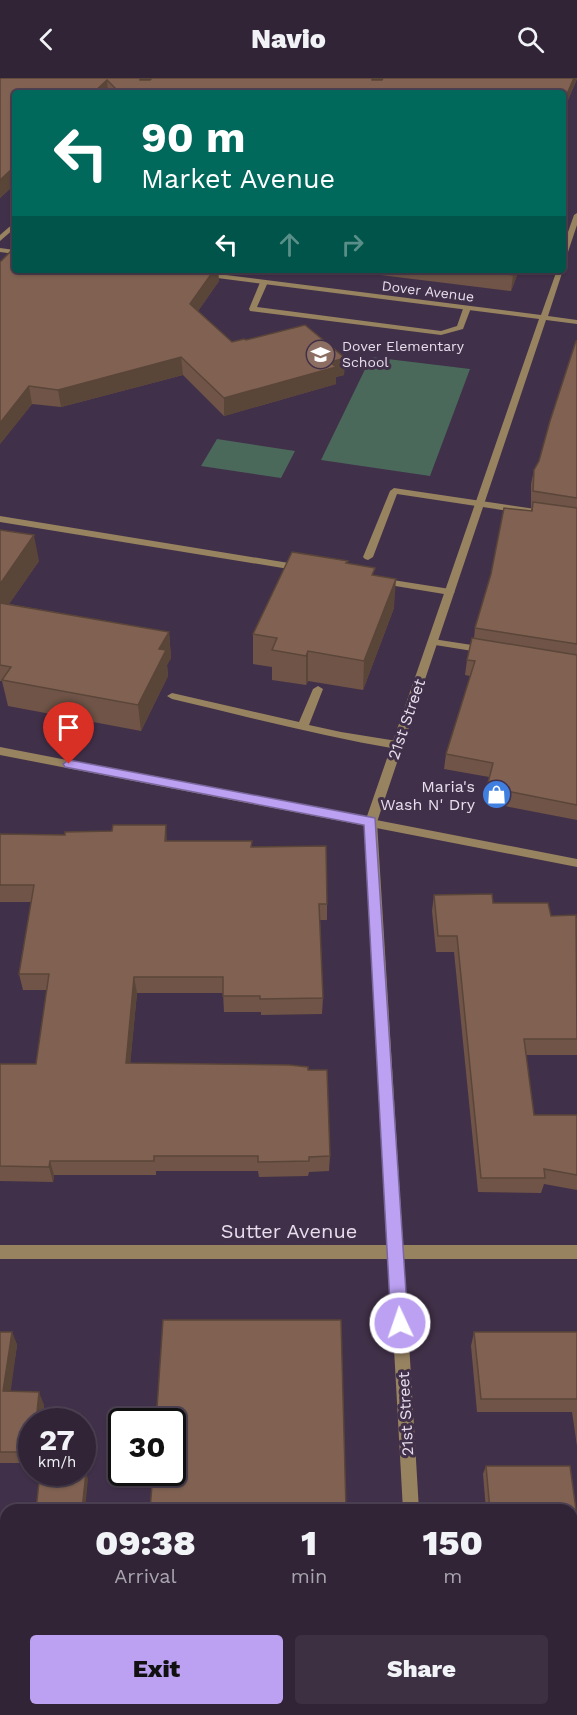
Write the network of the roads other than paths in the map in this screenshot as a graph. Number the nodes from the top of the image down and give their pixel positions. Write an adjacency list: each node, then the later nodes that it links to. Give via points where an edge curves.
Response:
1 (577, 215): 4 (street)
2 (12, 227): 3 (street)
3 (0, 239)
4 (566, 249)
5 (190, 273): 8 (street, Dover Avenue)
6 (251, 273): 8 (street)
7 (559, 273): 11 (street, 21st Street)
8 (246, 279): 9 (street, Dover Avenue)
9 (264, 282): 10 (street, Dover Avenue); 10 (street, via 253,309 441,333 460,327)
10 (467, 308): 11 (street, Dover Avenue)
11 (545, 318): 12 (street, Dover Avenue); 13 (street, 21st Street)
12 (577, 322)
13 (481, 503): 14 (street); 16 (street, via 394,491); 19 (street, 21st Street)
14 (556, 515)
15 (0, 519): 17 (street)
16 (368, 557)
17 (314, 570)
18 (370, 579): 19 (street)
19 (450, 592): 20 (street, 21st Street)
20 (433, 642): 21 (street); 25 (street, 21st Street)
21 (499, 653)
22 (318, 689): 24 (street)
23 (172, 696): 24 (street)
24 (302, 728): 25 (street)
25 (397, 745): 27 (street, 21st Street)
26 (0, 751): 27 (street)
27 (371, 822): 28 (street); 30 (street, 21st Street)
28 (577, 864)
29 (0, 1252): 30 (street, Sutter Avenue)
30 (395, 1252): 31 (street, Sutter Avenue); 32 (street, 21st Street)
31 (577, 1252)
32 (411, 1504)

